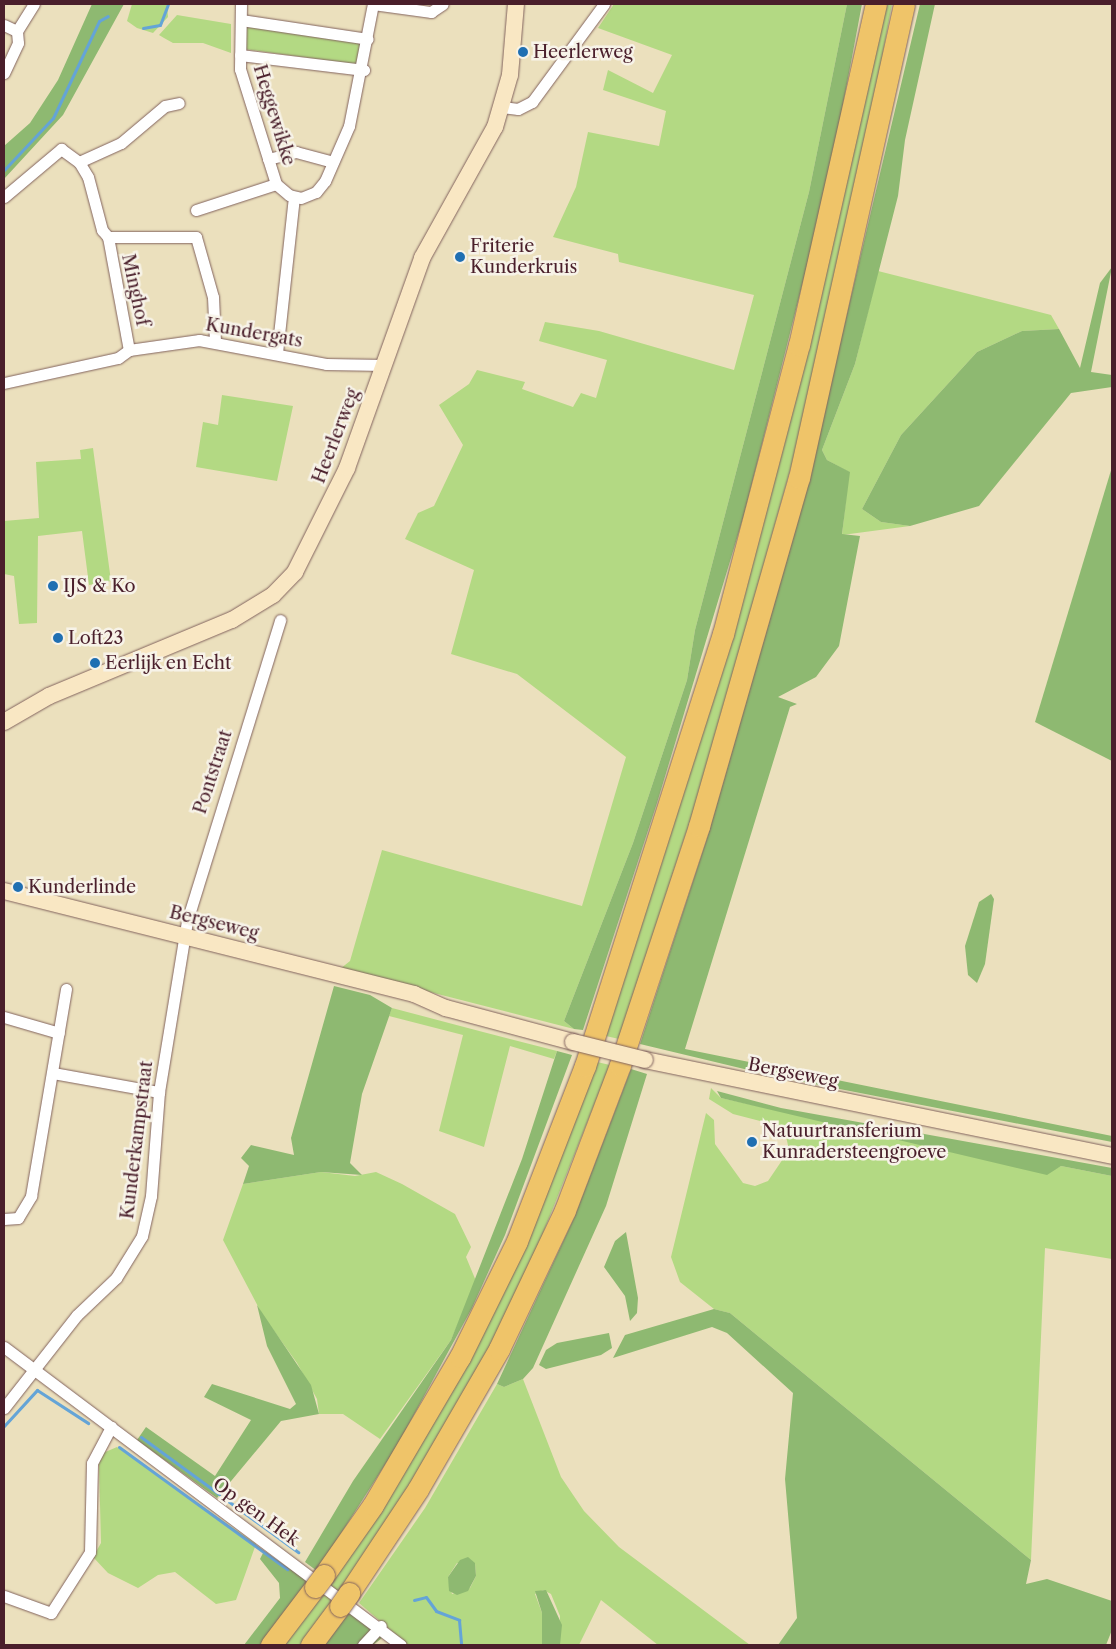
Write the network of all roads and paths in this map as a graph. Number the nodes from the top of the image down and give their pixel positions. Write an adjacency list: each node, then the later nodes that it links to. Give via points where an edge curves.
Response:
1 (34, 4): 11 (street)
2 (241, 4): 9 (street, Heggewikke)
3 (373, 4): 4 (street, via 431,12); 12 (street)
4 (443, 4)
5 (516, 4): 17 (street, Heerlerweg)
6 (604, 4): 17 (street, via 532,102 518,109)
7 (876, 4): 48 (highway, via 801,335 723,634 586,1066 517,1241 460,1357 373,1505)
8 (904, 4): 49 (highway, via 799,478 699,826 620,1065 565,1210 499,1349 423,1482)
9 (241, 20): 12 (street); 13 (street, Heggewikke)
10 (4, 25): 11 (street)
11 (17, 31): 15 (street, via 18,43)
12 (368, 39): 14 (street)
13 (240, 55): 14 (street); 18 (street, Heggewikke, via 240,69)
14 (364, 70): 20 (street, via 349,126)
15 (4, 73)
16 (179, 103): 19 (street, via 165,106 121,143)
17 (502, 107): 29 (street, Heerlerweg, via 479,161 422,258)
18 (268, 159): 20 (street, via 296,152); 21 (street, Heggewikke)
19 (79, 162): 22 (street, via 64,150 55,150); 25 (street, Minghof)
20 (333, 162): 23 (street, via 316,192)
21 (276, 184): 23 (street, Heggewikke); 24 (street)
22 (4, 197)
23 (294, 197): 28 (street)
24 (196, 210)
25 (108, 237): 26 (street, Minghof, via 196,237 212,289); 27 (street, Minghof)
26 (214, 341): 27 (street, Kundergats); 28 (street, Kundergats)
27 (129, 350): 30 (street, Kundergats, via 118,358)
28 (278, 353): 29 (street, Kundergats, via 326,364)
29 (384, 365): 32 (street, Heerlerweg, via 326,512 304,558 281,587 232,620 49,696)
30 (4, 383)
31 (280, 620): 34 (street, Pontstraat, via 223,795)
32 (4, 722)
33 (4, 891): 34 (street, Bergseweg)
34 (186, 936): 39 (street, Kunderkampstraat); 40 (street, Bergseweg, bridge, via 414,994 470,1013 644,1060)
35 (66, 988): 37 (street)
36 (4, 1017): 37 (street)
37 (59, 1033): 38 (street)
38 (53, 1073): 39 (street); 41 (street, via 31,1196 18,1218)
39 (159, 1092): 43 (street, Kunderkampstraat, via 151,1196 142,1236 116,1278 77,1316)
40 (1112, 1156)
41 (4, 1219)
42 (4, 1347): 43 (street, Op gen Hek)
43 (33, 1370): 44 (street, Kunderkampstraat); 45 (street, Op gen Hek)
44 (4, 1408)
45 (111, 1427): 46 (street, via 92,1462 90,1552 51,1613); 47 (street, Op gen Hek)
46 (4, 1596)
47 (381, 1626): 50 (street); 51 (street, Op gen Hek)
48 (271, 1645)
49 (311, 1645)
50 (362, 1645)
51 (401, 1645)

